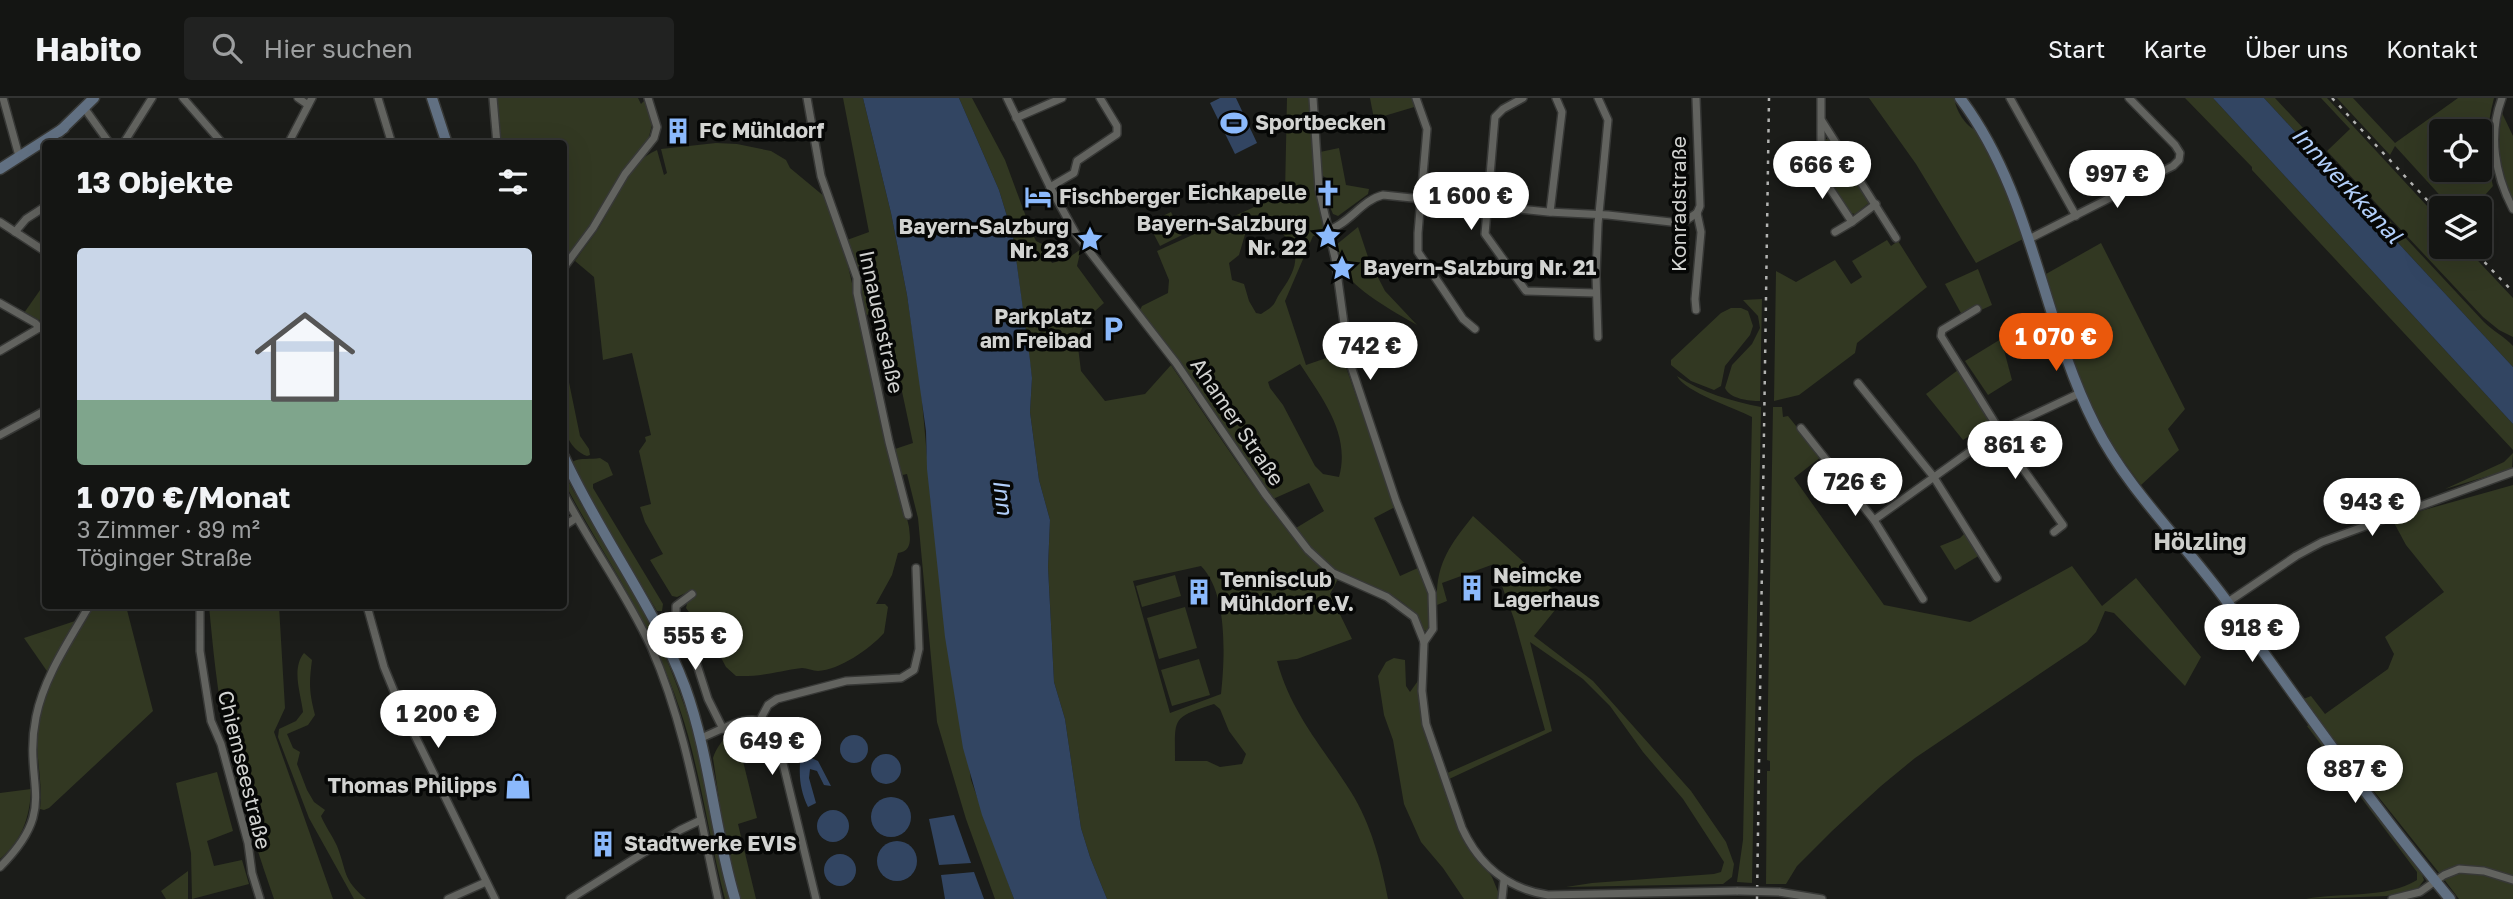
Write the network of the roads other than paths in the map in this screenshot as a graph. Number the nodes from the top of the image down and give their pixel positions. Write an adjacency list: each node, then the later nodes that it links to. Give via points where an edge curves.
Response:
1 (3, 98): 41 (street)
2 (93, 98): 26 (street)
3 (152, 98): 33 (street)
4 (183, 98): 34 (street)
5 (298, 98): 25 (street)
6 (378, 98): 36 (street)
7 (432, 98): 37 (street)
8 (493, 98): 38 (street)
9 (648, 98): 61 (street, via 657,127 654,138)
10 (807, 98): 81 (street, Innauenstraße, via 821,176 857,278)
11 (1007, 98): 27 (street, Ahamer Straße)
12 (1062, 98): 27 (street)
13 (1100, 98): 43 (street, via 1117,134 1077,161 1076,172)
14 (1313, 98): 55 (street, via 1319,188)
15 (1416, 98): 44 (street, via 1427,129)
16 (1523, 98): 46 (street, via 1495,117)
17 (1556, 98): 49 (street, via 1562,112)
18 (1598, 98): 51 (street, via 1608,120)
19 (1696, 98): 50 (street, Konradstraße)
20 (1821, 98): 28 (street)
21 (1960, 98): 59 (street, via 1999,162)
22 (2010, 98): 52 (street)
23 (2129, 98): 52 (street, via 2175,145 2180,157 2173,166)
24 (2502, 98): 48 (street, via 2495,154)
25 (310, 101): 35 (street)
26 (85, 109): 29 (street); 32 (street)
27 (1016, 118): 43 (street, Ahamer Straße)
28 (1821, 120): 45 (street); 54 (street, via 1821,173)
29 (64, 128): 30 (street); 31 (street)
30 (45, 140)
31 (50, 140)
32 (107, 140)
33 (125, 140)
34 (220, 140)
35 (290, 140)
36 (392, 140)
37 (446, 140)
38 (497, 140)
39 (42, 142): 41 (street)
40 (42, 146): 42 (street)
41 (19, 156): 42 (street)
42 (3, 167)
43 (1050, 187): 94 (street, Ahamer Straße, via 1076,234 1176,363 1308,550 1333,573 1403,607 1415,617)
44 (1422, 199): 46 (street); 55 (street, via 1378,196); 68 (street, via 1418,252)
45 (1876, 204): 54 (street); 58 (street)
46 (1487, 206): 49 (street); 62 (street, via 1486,237 1526,291)
47 (42, 209): 56 (street)
48 (2513, 209)
49 (1550, 212): 51 (street)
50 (1698, 213): 51 (street, via 1671,222); 65 (street, Konradstraße)
51 (1599, 214): 62 (street)
52 (2076, 216): 59 (street)
53 (0, 222): 56 (street)
54 (1852, 222): 57 (street)
55 (1329, 230): 94 (street, via 1353,375 1432,593 1433,629)
56 (15, 232): 60 (street)
57 (1835, 232)
58 (1896, 238)
59 (2029, 239): 72 (street)
60 (42, 249)
61 (567, 263)
62 (1596, 293): 69 (street)
63 (0, 303): 66 (street)
64 (1977, 309): 75 (street, via 1942,330 1941,336)
65 (1696, 310)
66 (42, 326)
67 (42, 327): 70 (street)
68 (1475, 329)
69 (1598, 337)
70 (0, 351)
71 (1857, 383): 79 (street)
72 (2080, 393): 75 (street); 90 (street, via 2126,475)
73 (42, 412): 76 (street)
74 (1801, 428): 83 (street)
75 (1998, 431): 79 (street); 85 (street, via 2063,525)
76 (0, 435)
77 (567, 463): 97 (street, via 664,639)
78 (2513, 472): 90 (street, via 2322,542)
79 (1933, 476): 83 (street); 87 (street)
80 (567, 500): 82 (street)
81 (908, 515)
82 (576, 519): 84 (street); 98 (street, via 634,613 654,656 685,741)
83 (1874, 520): 89 (street)
84 (567, 524)
85 (2054, 532)
86 (916, 568): 95 (street, via 919,649 914,670 901,678 846,681 777,699)
87 (1997, 578)
88 (692, 594): 96 (street, via 676,606 676,614)
89 (1923, 599)
90 (2228, 603): 103 (street)
91 (87, 609): 99 (street, via 51,676 38,712 33,823)
92 (200, 609): 104 (street, Chiemseestraße, via 200,651 211,721 221,744)
93 (368, 609): 102 (street, via 394,691)
94 (1424, 642): 100 (street, via 1424,713 1441,773 1468,841)
95 (760, 720): 96 (street); 110 (street, via 777,740)
96 (723, 729): 97 (street)
97 (701, 738): 109 (street)
98 (701, 820): 107 (street); 108 (street)
99 (0, 867)
100 (1504, 880): 111 (street); 112 (street, bridge, via 1548,895 1738,891)
101 (2513, 880): 103 (street, via 2468,869 2453,870)
102 (486, 881): 105 (street); 106 (street)
103 (2435, 881): 113 (street, via 2414,894); 114 (street)
104 (260, 899)
105 (448, 899)
106 (495, 899)
107 (570, 899)
108 (718, 899)
109 (735, 899)
110 (816, 899)
111 (1502, 899)
112 (1822, 899)
113 (2392, 899)
114 (2450, 899)

